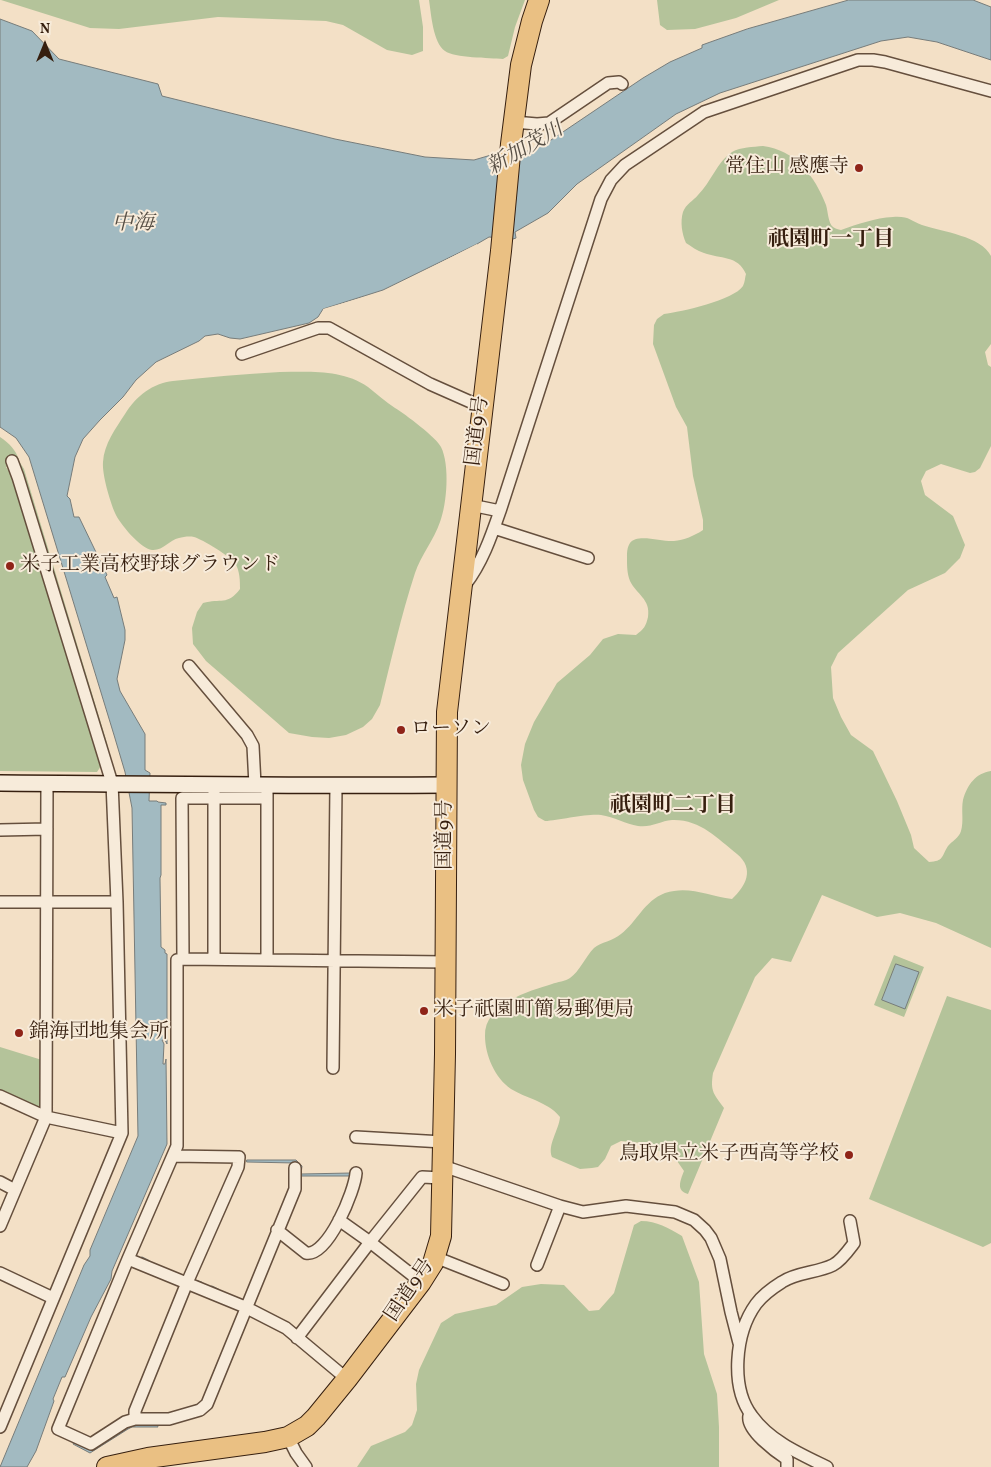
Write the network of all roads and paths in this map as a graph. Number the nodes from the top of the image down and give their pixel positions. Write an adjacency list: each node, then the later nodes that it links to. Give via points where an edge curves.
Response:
1 (539, 0): 4 (highway, 国道9号, via 521,65)
2 (622, 84): 4 (street, via 608,83 550,123)
3 (991, 91): 9 (street, via 885,62 858,60 704,112 625,165 611,180 601,199)
4 (514, 122): 6 (highway, 国道9号)
5 (242, 354): 6 (street, via 318,328 329,328 430,384)
6 (482, 407): 8 (highway, 国道9号)
7 (12, 461): 15 (street)
8 (471, 505): 9 (street); 12 (highway, 国道9号)
9 (500, 511): 10 (street)
10 (494, 528): 11 (street); 12 (street, via 474,574)
11 (588, 558)
12 (461, 589): 17 (highway, 国道9号, via 447,712)
13 (189, 666): 19 (street, via 247,735 253,746)
14 (0, 783): 16 (street)
15 (118, 783): 16 (street); 20 (street, via 151,783); 25 (street)
16 (47, 784): 21 (street)
17 (446, 785): 18 (street); 30 (highway, 国道9号)
18 (336, 786): 19 (street); 29 (street)
19 (263, 789): 20 (street); 28 (street)
20 (214, 791): 26 (street, via 182,798); 27 (street)
21 (47, 829): 22 (street); 24 (street)
22 (0, 830)
23 (0, 902): 24 (street)
24 (47, 902): 25 (street); 33 (street)
25 (118, 902): 34 (street)
26 (182, 959): 27 (street); 37 (street, via 177,960 177,1146)
27 (214, 959): 28 (street)
28 (267, 960): 29 (street)
29 (334, 961): 30 (street); 31 (street)
30 (446, 962): 36 (highway, 国道9号)
31 (332, 1068)
32 (0, 1096): 33 (street)
33 (46, 1118): 34 (street); 42 (street)
34 (122, 1133): 56 (street)
35 (356, 1137): 36 (street)
36 (443, 1142): 39 (highway, 国道9号)
37 (173, 1156): 50 (street); 55 (street, via 239,1157 238,1167)
38 (296, 1168): 47 (street, via 295,1189)
39 (442, 1172): 43 (street); 48 (street, via 422,1177); 49 (highway, 国道9号, via 441,1236)
40 (356, 1173): 44 (street, via 355,1184)
41 (0, 1182): 42 (street)
42 (15, 1190): 46 (street)
43 (560, 1206): 51 (street); 59 (street, via 583,1212 626,1206 658,1209 694,1220 716,1246)
44 (339, 1220): 47 (street, via 330,1236 310,1253); 48 (street)
45 (850, 1222): 59 (street, via 854,1243 844,1256 833,1265 783,1281 756,1304)
46 (0, 1226)
47 (277, 1230): 57 (street)
48 (370, 1242): 53 (street); 58 (street)
49 (435, 1257): 53 (highway, 国道9号); 54 (street)
50 (128, 1259): 55 (street); 62 (street, via 58,1429 91,1444 124,1422)
51 (537, 1265)
52 (0, 1273): 56 (street)
53 (420, 1282): 60 (highway, 国道9号)
54 (503, 1284)
55 (186, 1285): 57 (street); 62 (street, via 135,1411)
56 (53, 1298): 63 (street)
57 (245, 1307): 58 (street, via 286,1328); 62 (street, via 207,1404 200,1410 169,1419)
58 (297, 1338): 60 (street)
59 (739, 1343): 61 (street, via 737,1372)
60 (347, 1379): 64 (highway, 国道9号, via 307,1426)
61 (750, 1413): 67 (street, via 749,1424 788,1459); 68 (street, via 770,1436)
62 (135, 1419)
63 (0, 1427)
64 (288, 1437): 65 (highway, 国道9号); 66 (street)
65 (107, 1467)
66 (306, 1467)
67 (786, 1467)
68 (827, 1467)

